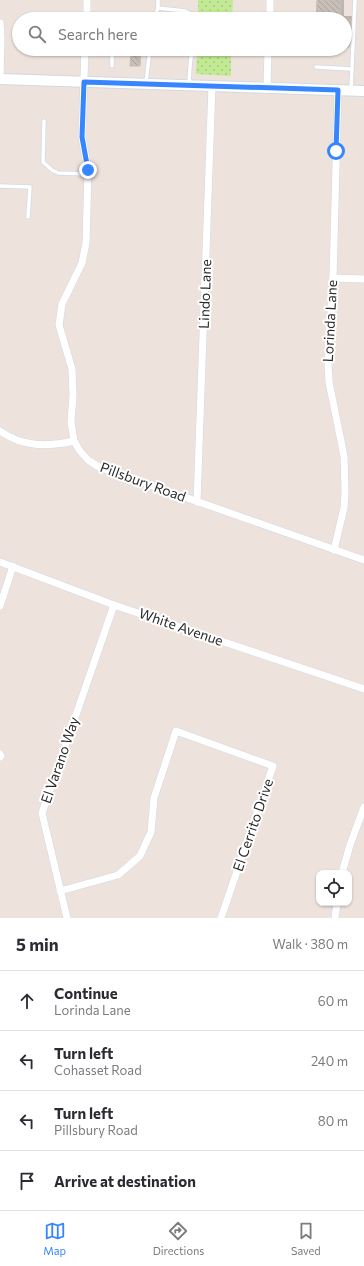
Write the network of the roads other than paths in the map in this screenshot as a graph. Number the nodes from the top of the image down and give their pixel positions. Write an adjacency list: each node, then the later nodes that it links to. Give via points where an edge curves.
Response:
1 (88, 0): 6 (street)
2 (158, 0): 5 (lane)
3 (270, 0): 9 (street)
4 (355, 0): 18 (lane)
5 (158, 8): 7 (lane); 8 (lane)
6 (87, 12)
7 (157, 12)
8 (187, 12)
9 (270, 12)
10 (0, 23): 19 (street)
11 (85, 56): 20 (street, Pillsbury Road)
12 (112, 56): 16 (lane)
13 (149, 56): 21 (lane)
14 (191, 56): 22 (lane)
15 (268, 56): 24 (street)
16 (112, 66)
17 (316, 67): 18 (lane)
18 (352, 69): 26 (lane)
19 (0, 80): 20 (street)
20 (84, 82): 21 (street); 29 (street, Pillsbury Road, via 82,137)
21 (146, 84): 22 (street)
22 (189, 84): 23 (street)
23 (212, 85): 24 (street); 36 (street, Lindo Lane)
24 (267, 87): 25 (street)
25 (338, 90): 26 (street); 32 (street, Lorinda Lane)
26 (351, 90): 27 (street)
27 (364, 91)
28 (44, 121): 29 (lane, via 43,162 58,173)
29 (88, 174): 35 (street, Pillsbury Road, via 85,254 60,314 61,333 72,370 71,422)
30 (0, 186): 31 (lane, via 30,188)
31 (28, 217)
32 (333, 278): 33 (street); 37 (street, Lorinda Lane, via 329,382 342,439 345,473 344,508)
33 (364, 279)
34 (0, 432): 35 (street, via 33,445)
35 (74, 441): 36 (street, Pillsbury Road, via 88,460 99,468)
36 (197, 502): 37 (street, Pillsbury Road)
37 (334, 550): 38 (street, Pillsbury Road)
38 (364, 560)
39 (0, 562): 40 (street, White Avenue)
40 (13, 566): 41 (street, White Avenue); 42 (street)
41 (114, 605): 43 (street, White Avenue); 46 (street, El Varano Way, via 42,813)
42 (0, 606)
43 (364, 689)
44 (364, 807): 45 (street)
45 (343, 870)
46 (60, 892): 48 (street, El Varano Way); 49 (street, El Cerrito Drive, via 118,875 140,856 151,832 154,798 176,732 273,766)
47 (337, 906): 50 (street)
48 (67, 918)
49 (221, 918)
50 (335, 918)

